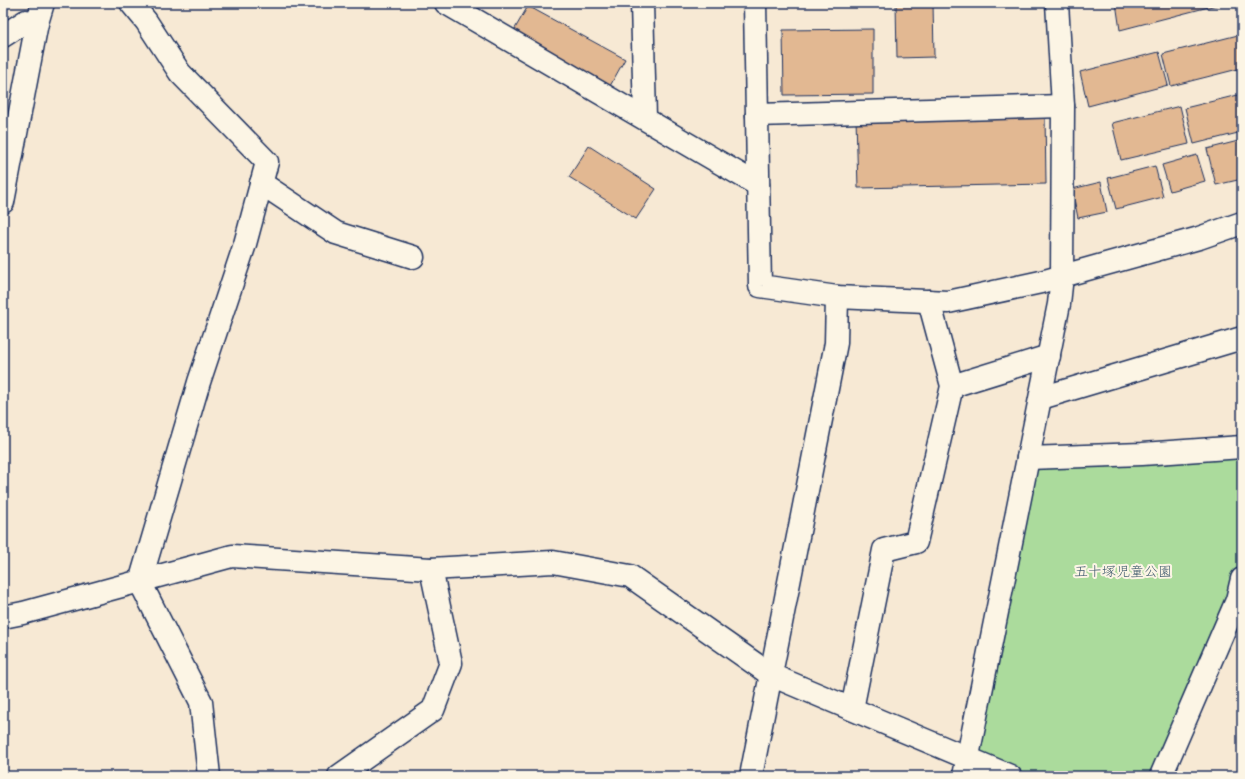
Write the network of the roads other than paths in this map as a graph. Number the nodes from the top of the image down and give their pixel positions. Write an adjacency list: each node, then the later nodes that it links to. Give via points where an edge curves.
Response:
1 (131, 3): 11 (street, via 180,73 267,162)
2 (446, 3): 10 (street)
3 (642, 3): 10 (street)
4 (755, 3): 9 (street)
5 (1057, 3): 8 (street)
6 (40, 13): 7 (street); 13 (street)
7 (3, 36)
8 (1063, 106): 9 (street); 16 (street)
9 (757, 115): 12 (street)
10 (645, 118): 12 (street)
11 (261, 184): 15 (street, via 336,233); 27 (street, via 245,244 199,382)
12 (758, 186): 17 (street, via 760,286)
13 (3, 202)
14 (1242, 223): 16 (street, via 1199,238)
15 (413, 256)
16 (1062, 276): 18 (street, via 948,302); 20 (street)
17 (837, 297): 18 (street); 29 (street, via 836,343)
18 (929, 301): 21 (street)
19 (1242, 338): 22 (street)
20 (1049, 356): 21 (street); 22 (street)
21 (952, 386): 30 (street, via 916,542 884,550)
22 (1041, 398): 24 (street)
23 (1242, 447): 24 (street)
24 (1028, 458): 31 (street)
25 (431, 569): 27 (street, via 232,556); 29 (street, via 553,562 630,576); 33 (street, via 451,664 434,710)
26 (1242, 579): 36 (street, via 1237,600)
27 (140, 582): 28 (street); 32 (street, via 201,702)
28 (3, 616)
29 (771, 675): 30 (street); 34 (street)
30 (852, 709): 31 (street)
31 (966, 767): 35 (street)
32 (209, 776)
33 (340, 776)
34 (751, 776)
35 (1010, 776)
36 (1161, 776)

